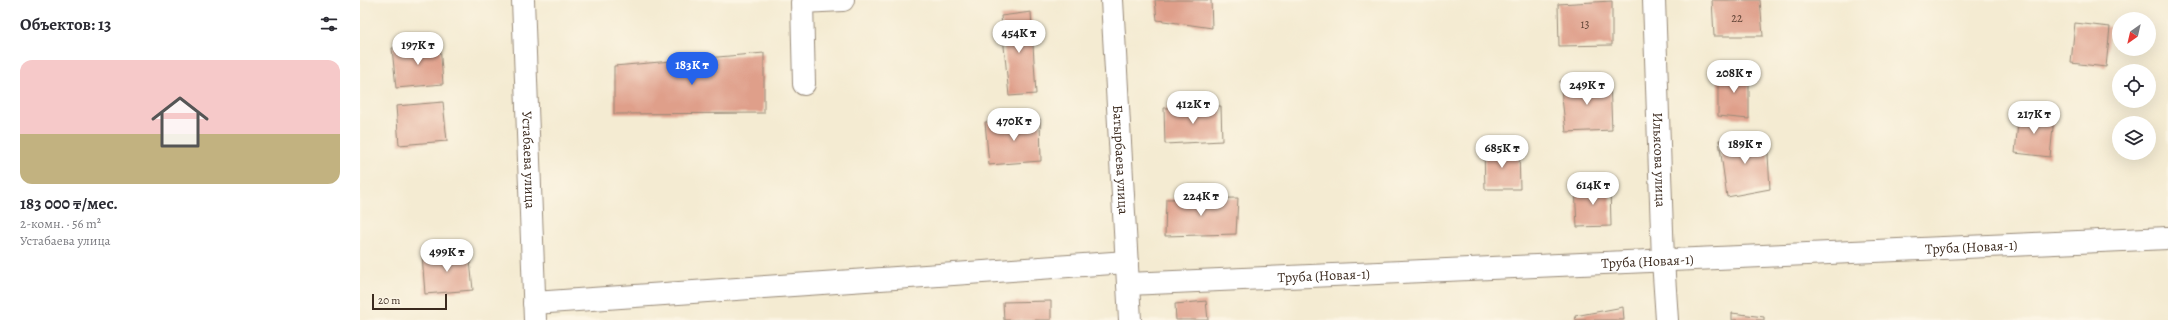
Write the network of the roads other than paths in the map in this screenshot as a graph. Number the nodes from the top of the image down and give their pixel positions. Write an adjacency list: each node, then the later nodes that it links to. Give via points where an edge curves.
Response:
1 (523, 0): 11 (street, Устабаева улица)
2 (843, 0): 5 (street)
3 (1112, 0): 9 (street, Батырбаева улица)
4 (1654, 0): 8 (street, Ильясова улица)
5 (802, 1): 6 (street)
6 (804, 84)
7 (2168, 238): 8 (street, Труба (Новая-1))
8 (1663, 260): 10 (street, Труба (Новая-1)); 13 (street, Ильясова улица)
9 (1127, 262): 10 (street, Батырбаева улица); 11 (street)
10 (1128, 284): 12 (street, Батырбаева улица)
11 (534, 312)
12 (1130, 320)
13 (1668, 320)

